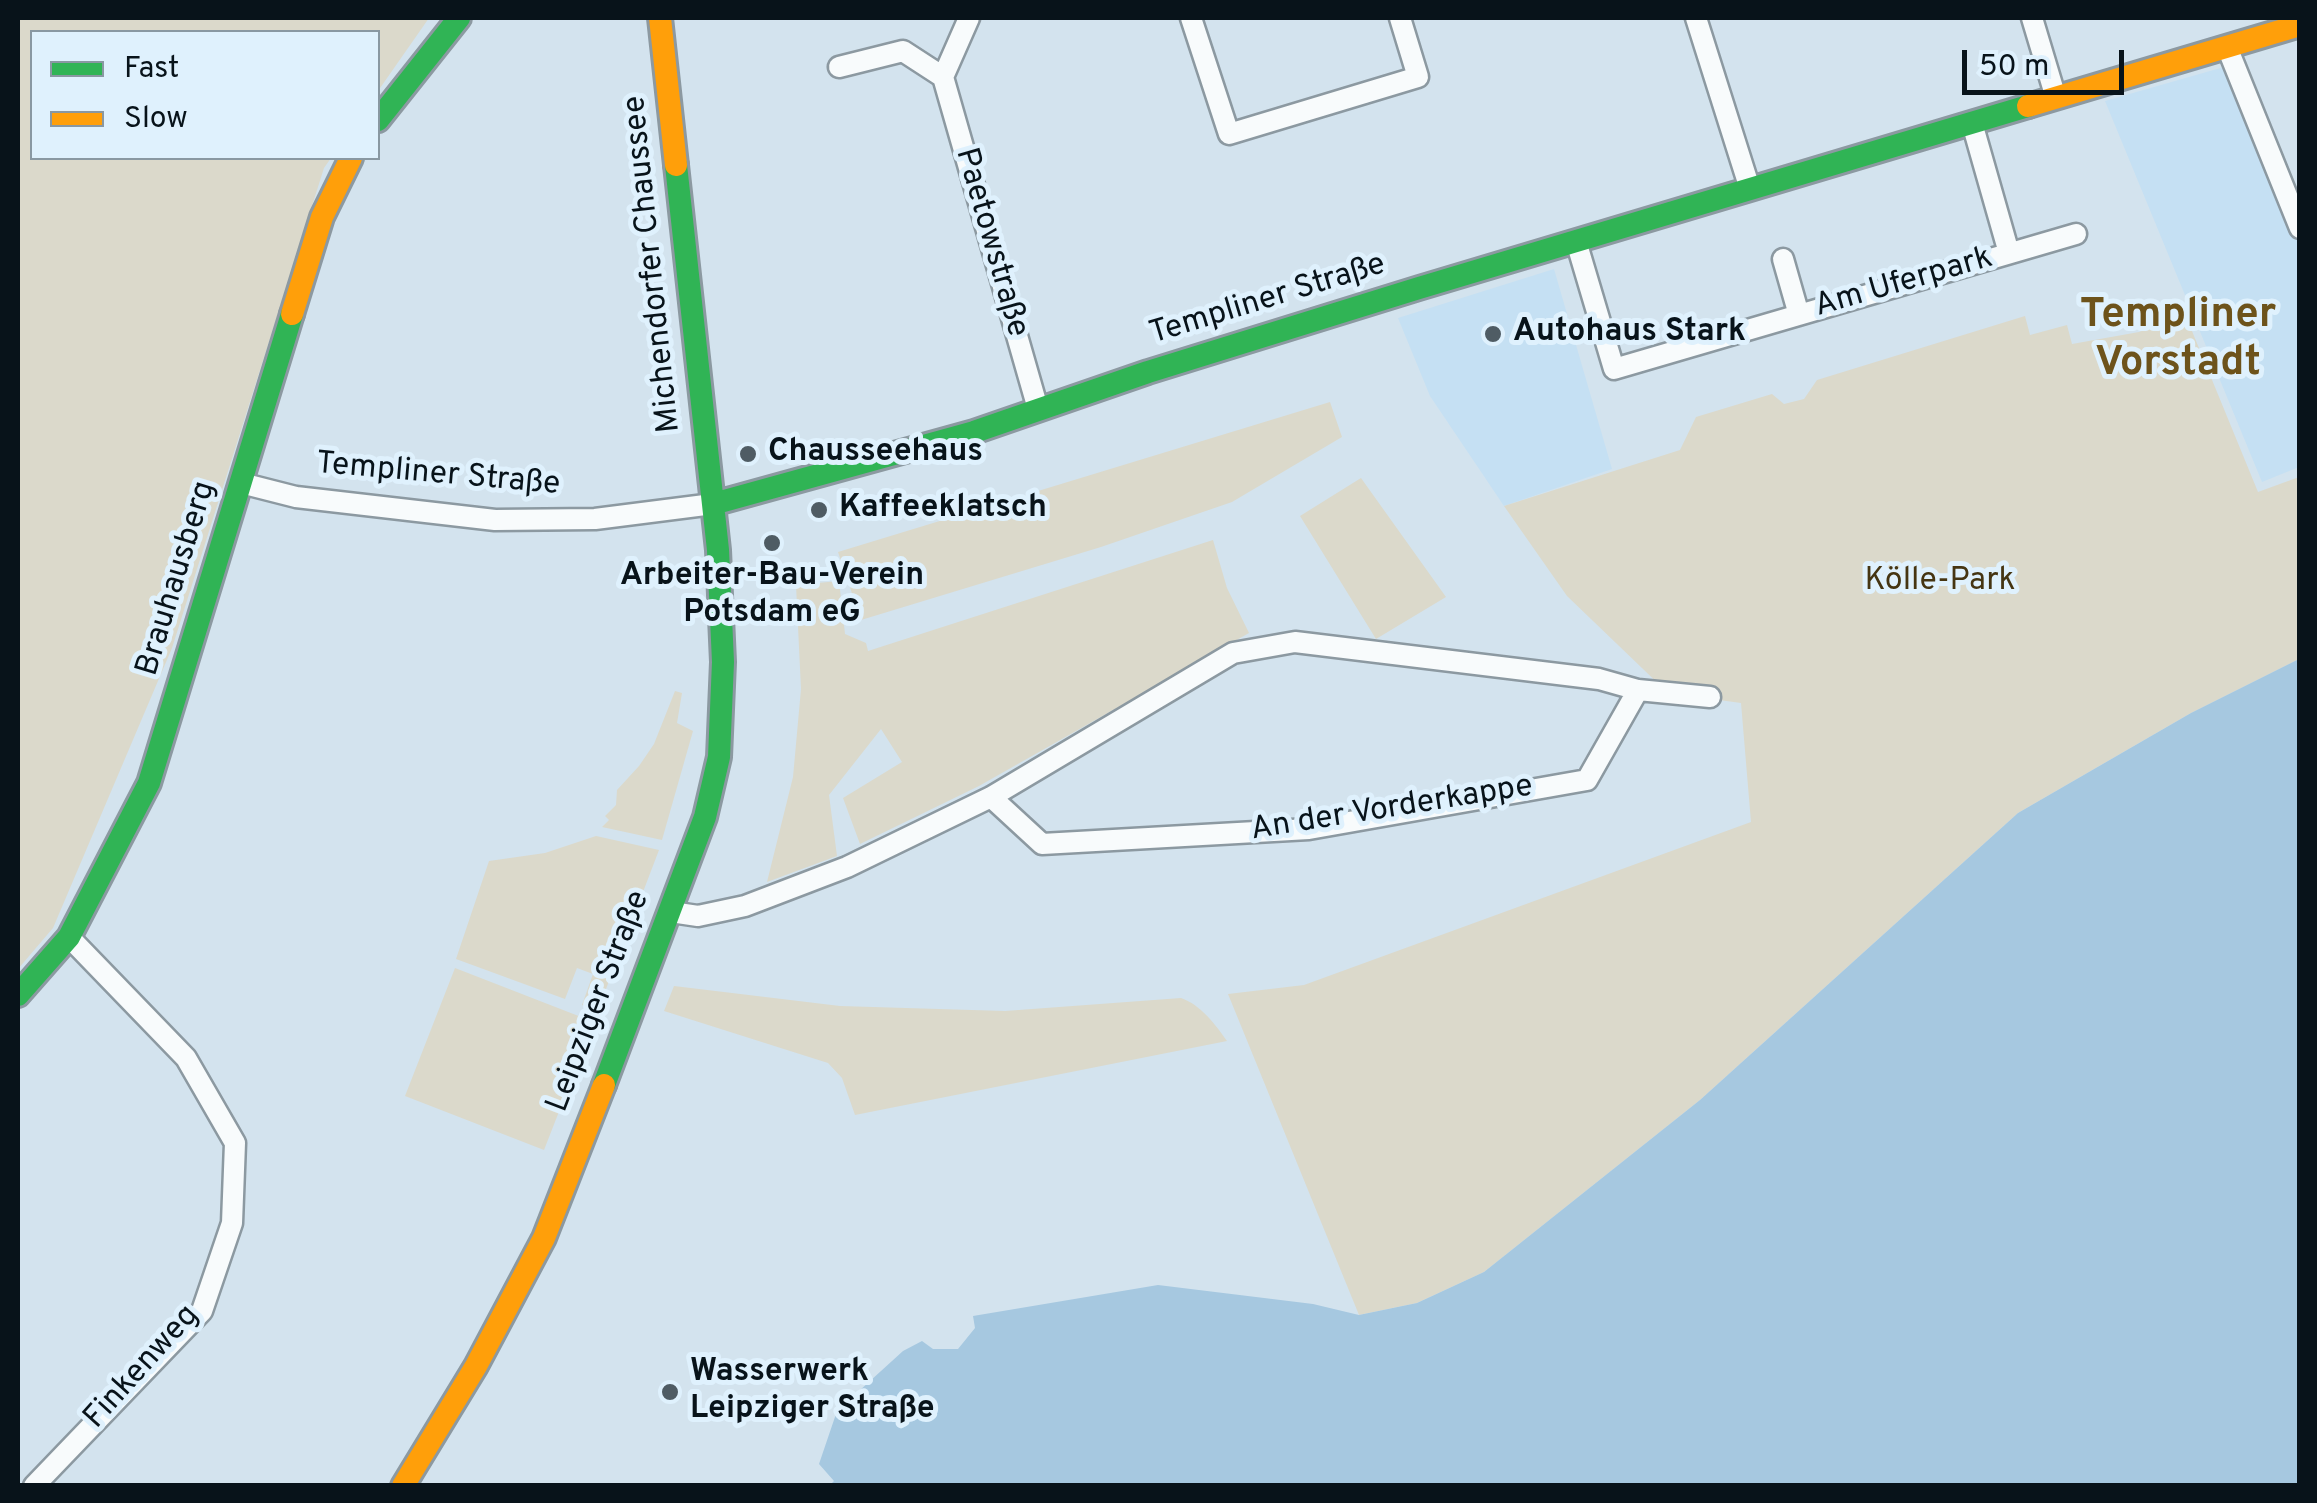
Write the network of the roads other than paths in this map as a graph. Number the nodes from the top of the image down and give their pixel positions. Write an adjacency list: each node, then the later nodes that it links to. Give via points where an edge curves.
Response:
1 (459, 18): 13 (main road)
2 (660, 18): 25 (main road, Michendorfer Chaussee)
3 (970, 18): 11 (street)
4 (1191, 18): 5 (street, via 1229,134 1418,77)
5 (1400, 18)
6 (1696, 18): 16 (street)
7 (2032, 18): 12 (street)
8 (2300, 25): 9 (main road, Templiner Straße)
9 (2227, 47): 12 (main road, Templiner Straße); 17 (street)
10 (839, 67): 11 (street, via 903,50)
11 (943, 76): 23 (street, Paetowstraße)
12 (2056, 98): 14 (main road, Templiner Straße)
13 (380, 117)
14 (1972, 123): 16 (main road, Templiner Straße); 20 (street, Am Uferpark)
15 (350, 160): 24 (main road, Brauhausberg, via 322,217)
16 (1750, 189): 19 (main road, Templiner Straße)
17 (2300, 228)
18 (2076, 234): 20 (street, Am Uferpark)
19 (1576, 241): 22 (street, Am Uferpark, via 1614,369); 23 (main road, Templiner Straße)
20 (2009, 253): 22 (street, Am Uferpark)
21 (1783, 258): 22 (street, Am Uferpark)
22 (1799, 315)
23 (1038, 410): 25 (main road, Templiner Straße)
24 (242, 484): 25 (street, Templiner Straße, via 296,498 495,520 595,519); 30 (main road, Brauhausberg, via 148,783)
25 (713, 504): 29 (main road, Leipziger Straße, via 723,621 719,758)
26 (1638, 690): 27 (street); 28 (street, via 1598,679 1280,644 1233,653); 28 (street, An der Vorderkappe, via 1587,780 1309,830 1042,844)
27 (1710, 697)
28 (991, 797): 29 (street, via 847,867 746,906 698,916)
29 (671, 912): 33 (main road, Leipziger Straße, via 544,1238)
30 (69, 938): 31 (main road, Brauhausberg); 32 (street, Finkenweg, via 186,1058 235,1143 232,1224 202,1311)
31 (18, 994)
32 (34, 1486)
33 (403, 1486)

